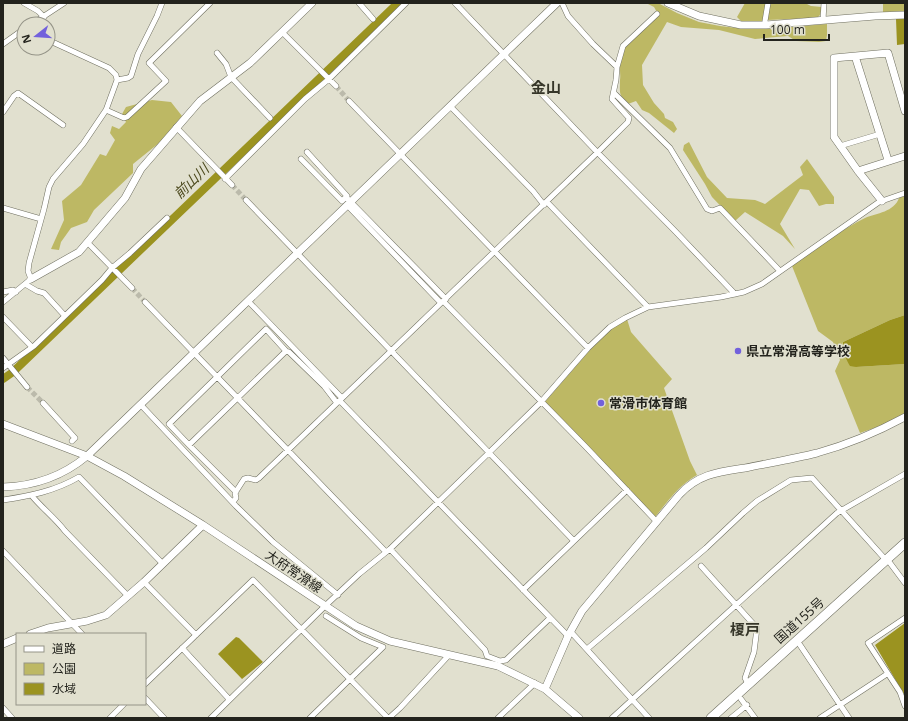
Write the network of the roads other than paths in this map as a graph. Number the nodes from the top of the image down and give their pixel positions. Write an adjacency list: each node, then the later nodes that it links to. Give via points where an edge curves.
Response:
1 (24, 3): 16 (street)
2 (64, 3): 17 (street)
3 (162, 3): 31 (street, via 138,54 131,76)
4 (210, 3): 36 (street, via 149,63 166,81 127,117)
5 (312, 3): 21 (street)
6 (359, 3): 18 (street)
7 (406, 3): 30 (street)
8 (455, 3): 26 (street)
9 (557, 3): 26 (street)
10 (562, 3): 28 (street, via 568,16)
11 (668, 3): 20 (street, via 718,21 741,25)
12 (768, 3): 20 (street)
13 (824, 3): 19 (street)
14 (656, 14): 28 (street, via 623,46)
15 (905, 15): 19 (street)
16 (43, 16)
17 (45, 16)
18 (373, 19)
19 (823, 20): 20 (street)
20 (766, 25)
21 (282, 32): 29 (street); 30 (street)
22 (16, 35): 23 (street)
23 (3, 44)
24 (56, 44): 31 (street, via 109,68)
25 (217, 53): 29 (street, via 226,64)
26 (504, 54): 35 (street); 45 (street)
27 (855, 56): 37 (street, via 888,53); 42 (street); 43 (street, via 834,58 834,137)
28 (617, 67): 33 (street)
29 (231, 77): 39 (street); 41 (street, via 200,101)
30 (328, 78): 32 (street); 51 (street)
31 (117, 80): 36 (street)
32 (336, 86)
33 (614, 93): 45 (street, via 612,100 629,119); 65 (street, via 670,148 706,210 720,208)
34 (349, 101): 46 (street)
35 (450, 106): 46 (street); 57 (street)
36 (106, 110): 60 (street, via 53,179)
37 (905, 111)
38 (3, 112): 40 (street, via 18,93)
39 (270, 118)
40 (63, 125)
41 (176, 127): 51 (street); 61 (street, via 141,169 124,198)
42 (880, 134): 43 (street); 49 (street)
43 (840, 146): 50 (street)
44 (307, 152): 55 (street)
45 (597, 152): 57 (street); 70 (street)
46 (401, 154): 55 (street); 62 (street)
47 (905, 156): 49 (street)
48 (301, 159): 55 (street, via 342,201)
49 (888, 160): 50 (street)
50 (858, 171): 56 (street)
51 (224, 178): 52 (street)
52 (232, 185)
53 (905, 193): 56 (street)
54 (246, 200): 63 (street)
55 (348, 201): 63 (street); 72 (street)
56 (882, 201): 65 (street)
57 (545, 203): 62 (street); 75 (street)
58 (3, 208): 60 (street)
59 (167, 218): 64 (street)
60 (41, 219): 66 (street, via 29,263)
61 (88, 243): 64 (street); 66 (street, via 72,256)
62 (494, 251): 72 (street); 79 (street)
63 (298, 253): 71 (street); 80 (street)
64 (113, 269): 67 (street); 76 (street)
65 (780, 271): 70 (street, via 762,284)
66 (28, 282): 69 (street); 76 (street)
67 (132, 288)
68 (3, 292): 69 (street)
69 (16, 292): 73 (street)
70 (735, 294): 75 (street)
71 (248, 301): 82 (street); 89 (street)
72 (443, 301): 80 (street); 90 (street)
73 (3, 302)
74 (145, 302): 82 (street)
75 (648, 307): 79 (street, via 610,327)
76 (65, 316): 78 (street)
77 (3, 317): 78 (street)
78 (32, 347): 84 (street)
79 (588, 348): 90 (street)
80 (392, 350): 89 (street); 98 (street)
81 (286, 351): 86 (street, via 266,329); 88 (street); 89 (street)
82 (194, 353): 86 (street); 92 (street)
83 (3, 358): 84 (street)
84 (8, 364): 85 (street); 87 (street)
85 (3, 368)
86 (216, 377): 88 (street); 96 (street, via 169,424)
87 (27, 386)
88 (238, 398): 96 (street); 97 (street)
89 (340, 401): 97 (street); 107 (street)
90 (541, 402): 98 (street); 102 (street)
91 (43, 404): 95 (street, via 75,438)
92 (141, 405): 99 (street); 106 (street)
93 (905, 417): 109 (street, via 873,433 819,452 719,472 702,478 683,490)
94 (3, 424): 99 (street, 大府常滑線)
95 (72, 441)
96 (189, 445): 103 (street)
97 (288, 450): 103 (street, via 256,480 244,479); 115 (street)
98 (490, 453): 107 (street); 111 (street)
99 (87, 456): 101 (street, via 64,472 45,480 24,486); 110 (street, 大府常滑線)
100 (905, 474): 108 (street)
101 (3, 487)
102 (627, 490): 109 (street); 111 (street)
103 (236, 492): 106 (street)
104 (32, 496): 105 (street); 117 (street, via 57,489 79,477); 123 (street)
105 (3, 500)
106 (233, 502): 122 (street, via 273,542)
107 (438, 503): 115 (street); 121 (street)
108 (841, 510): 116 (street); 124 (street); 139 (street, via 812,478 791,480 757,501)
109 (657, 522): 133 (street, via 582,611)
110 (203, 525): 117 (street); 125 (street, 大府常滑線)
111 (574, 541): 121 (street)
112 (905, 543): 116 (highway, 国道155号)
113 (905, 550): 116 (highway, 国道155号)
114 (3, 551): 129 (street)
115 (388, 551): 122 (street); 127 (street, via 485,650 487,656 500,661 506,660)
116 (887, 561): 120 (street); 137 (highway, 国道155号); 145 (highway, 国道155号)
117 (163, 564): 119 (street)
118 (701, 566): 124 (street)
119 (144, 582): 123 (street); 134 (street)
120 (905, 584)
121 (523, 590): 127 (street)
122 (338, 594): 125 (street)
123 (128, 596): 129 (street, via 106,615)
124 (736, 605): 145 (street, via 757,628 754,652 745,678); 149 (street)
125 (325, 606): 130 (street); 140 (street, 大府常滑線, via 356,626 390,641)
126 (326, 616): 142 (street, via 361,638 382,647)
127 (550, 618): 133 (street)
128 (905, 618): 141 (street, via 868,643)
129 (72, 623): 131 (street); 132 (street)
130 (301, 629): 134 (street, via 252,580); 142 (street); 148 (street)
131 (33, 633)
132 (81, 633)
133 (569, 634): 139 (street); 146 (street)
134 (196, 635): 138 (street)
135 (16, 638): 136 (street)
136 (3, 644)
137 (800, 645): 150 (highway, 国道155号); 152 (street)
138 (182, 648): 143 (street); 148 (street)
139 (587, 649): 149 (street)
140 (449, 655): 144 (street, 大府常滑線, via 498,666); 160 (street)
141 (887, 674): 152 (street); 153 (street, via 900,692)
142 (350, 679): 159 (street); 160 (street)
143 (146, 683)
144 (535, 683): 146 (street, 大府常滑線); 161 (street)
145 (748, 684): 165 (highway, 国道155号)
146 (545, 689): 162 (street, 大府常滑線)
147 (146, 699): 157 (street)
148 (229, 699): 158 (street)
149 (632, 700): 163 (street); 164 (street)
150 (744, 702): 166 (highway, 国道155号); 167 (street); 168 (street)
151 (123, 705): 156 (street)
152 (840, 705): 169 (street); 170 (street)
153 (905, 706)
154 (3, 708): 155 (street)
155 (12, 718)
156 (110, 718)
157 (164, 718)
158 (211, 718)
159 (310, 718)
160 (388, 718)
161 (498, 718)
162 (578, 718)
163 (612, 718)
164 (649, 718)
165 (711, 718)
166 (720, 718)
167 (731, 718)
168 (755, 718)
169 (820, 718)
170 (849, 718)

